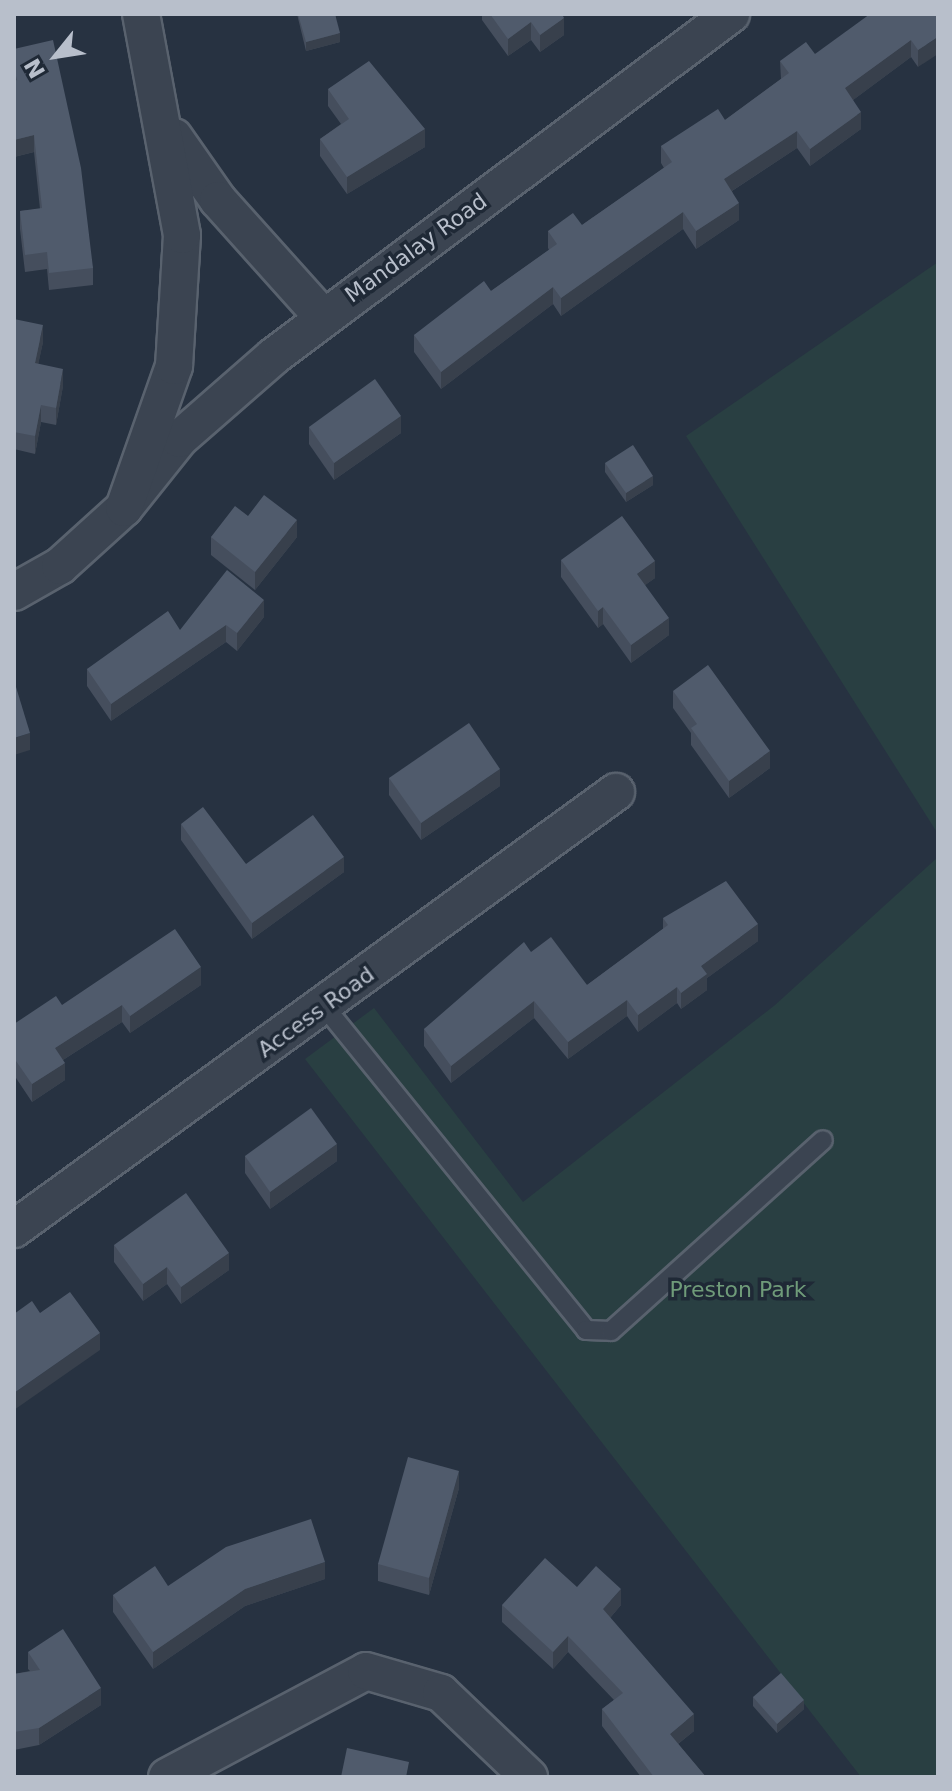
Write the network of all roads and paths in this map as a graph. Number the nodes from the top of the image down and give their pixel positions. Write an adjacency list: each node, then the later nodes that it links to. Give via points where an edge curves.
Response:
1 (141, 14): 3 (street)
2 (731, 14): 4 (street, Mandalay Road)
3 (164, 120): 4 (street, via 218,200); 5 (street, via 182,235 180,322 160,414)
4 (323, 317): 5 (street, Mandalay Road, via 179,439)
5 (124, 508): 6 (street, Mandalay Road, via 82,549)
6 (14, 592)
7 (616, 792): 8 (street, Access Road)
8 (324, 1006): 9 (lane, via 586,1330 611,1331); 10 (street, Access Road)
9 (823, 1140)
10 (14, 1229)
11 (167, 1777): 12 (street, via 317,1691 366,1671 441,1693 472,1714)
12 (529, 1777)

